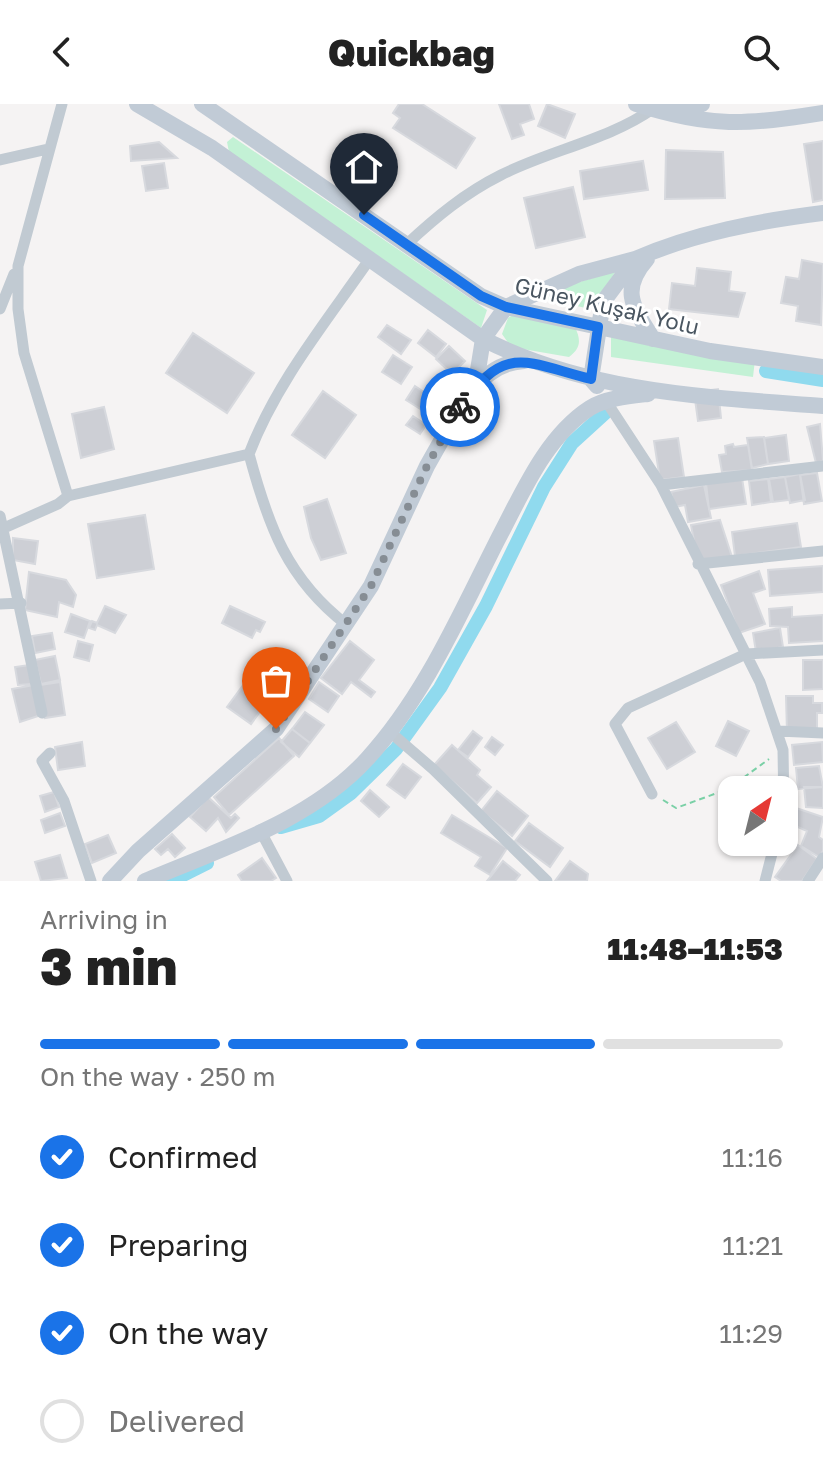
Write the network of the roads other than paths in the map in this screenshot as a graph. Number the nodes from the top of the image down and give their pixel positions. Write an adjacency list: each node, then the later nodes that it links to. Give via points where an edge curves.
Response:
1 (62, 104): 10 (street)
2 (137, 104): 9 (main road)
3 (202, 104): 8 (main road, Güney Kuşak Yolu)
4 (636, 104): 6 (main road)
5 (702, 104): 6 (main road)
6 (655, 107): 7 (main road, via 705,123); 13 (street, via 599,136 502,174 448,206)
7 (823, 113)
8 (231, 123): 9 (main road); 13 (main road, Güney Kuşak Yolu)
9 (212, 148): 16 (main road)
10 (48, 149): 11 (street); 17 (street)
11 (0, 160)
12 (823, 213): 14 (main road, via 750,223)
13 (407, 244): 18 (main road, Güney Kuşak Yolu, via 481,296)
14 (663, 247): 15 (main road); 22 (main road, via 636,271 630,291 634,309)
15 (635, 259): 18 (main road, via 579,274); 20 (main road, via 603,302)
16 (369, 260): 21 (main road); 30 (street, via 296,363)
17 (18, 266): 19 (street); 33 (street, via 24,353)
18 (506, 307): 20 (main road, Güney Kuşak Yolu); 21 (main road)
19 (0, 309)
20 (598, 327): 22 (main road, Güney Kuşak Yolu); 25 (main road)
21 (483, 339): 23 (main road); 28 (main road, via 478,370)
22 (653, 339): 24 (main road, Güney Kuşak Yolu)
23 (526, 361): 25 (main road); 28 (main road, via 494,368)
24 (823, 367)
25 (591, 379): 26 (main road); 27 (main road)
26 (664, 393): 27 (main road); 29 (main road)
27 (606, 401): 32 (street); 46 (main road, via 574,420 527,483)
28 (462, 404): 40 (main road)
29 (823, 406)
30 (249, 454): 33 (street); 40 (street, via 294,573)
31 (823, 466): 32 (street)
32 (661, 485): 37 (street)
33 (68, 496): 35 (street)
34 (0, 516): 35 (street)
35 (4, 528): 38 (street)
36 (823, 551): 37 (street)
37 (698, 564): 42 (street)
38 (21, 603): 39 (street); 43 (street)
39 (0, 604)
40 (347, 625): 54 (main road, via 276,729)
41 (823, 650): 42 (street)
42 (746, 654): 44 (street); 49 (street, via 619,715 619,737)
43 (42, 713)
44 (778, 731): 45 (street); 48 (street)
45 (823, 733)
46 (392, 734): 50 (main road, via 326,795); 57 (street)
47 (50, 753): 53 (street, via 42,761 64,801)
48 (783, 776)
49 (652, 794)
50 (260, 830): 55 (main road); 56 (street)
51 (771, 856): 58 (street)
52 (823, 858): 59 (street)
53 (91, 881)
54 (110, 881)
55 (145, 881)
56 (287, 881)
57 (547, 881)
58 (765, 881)
59 (808, 881)

